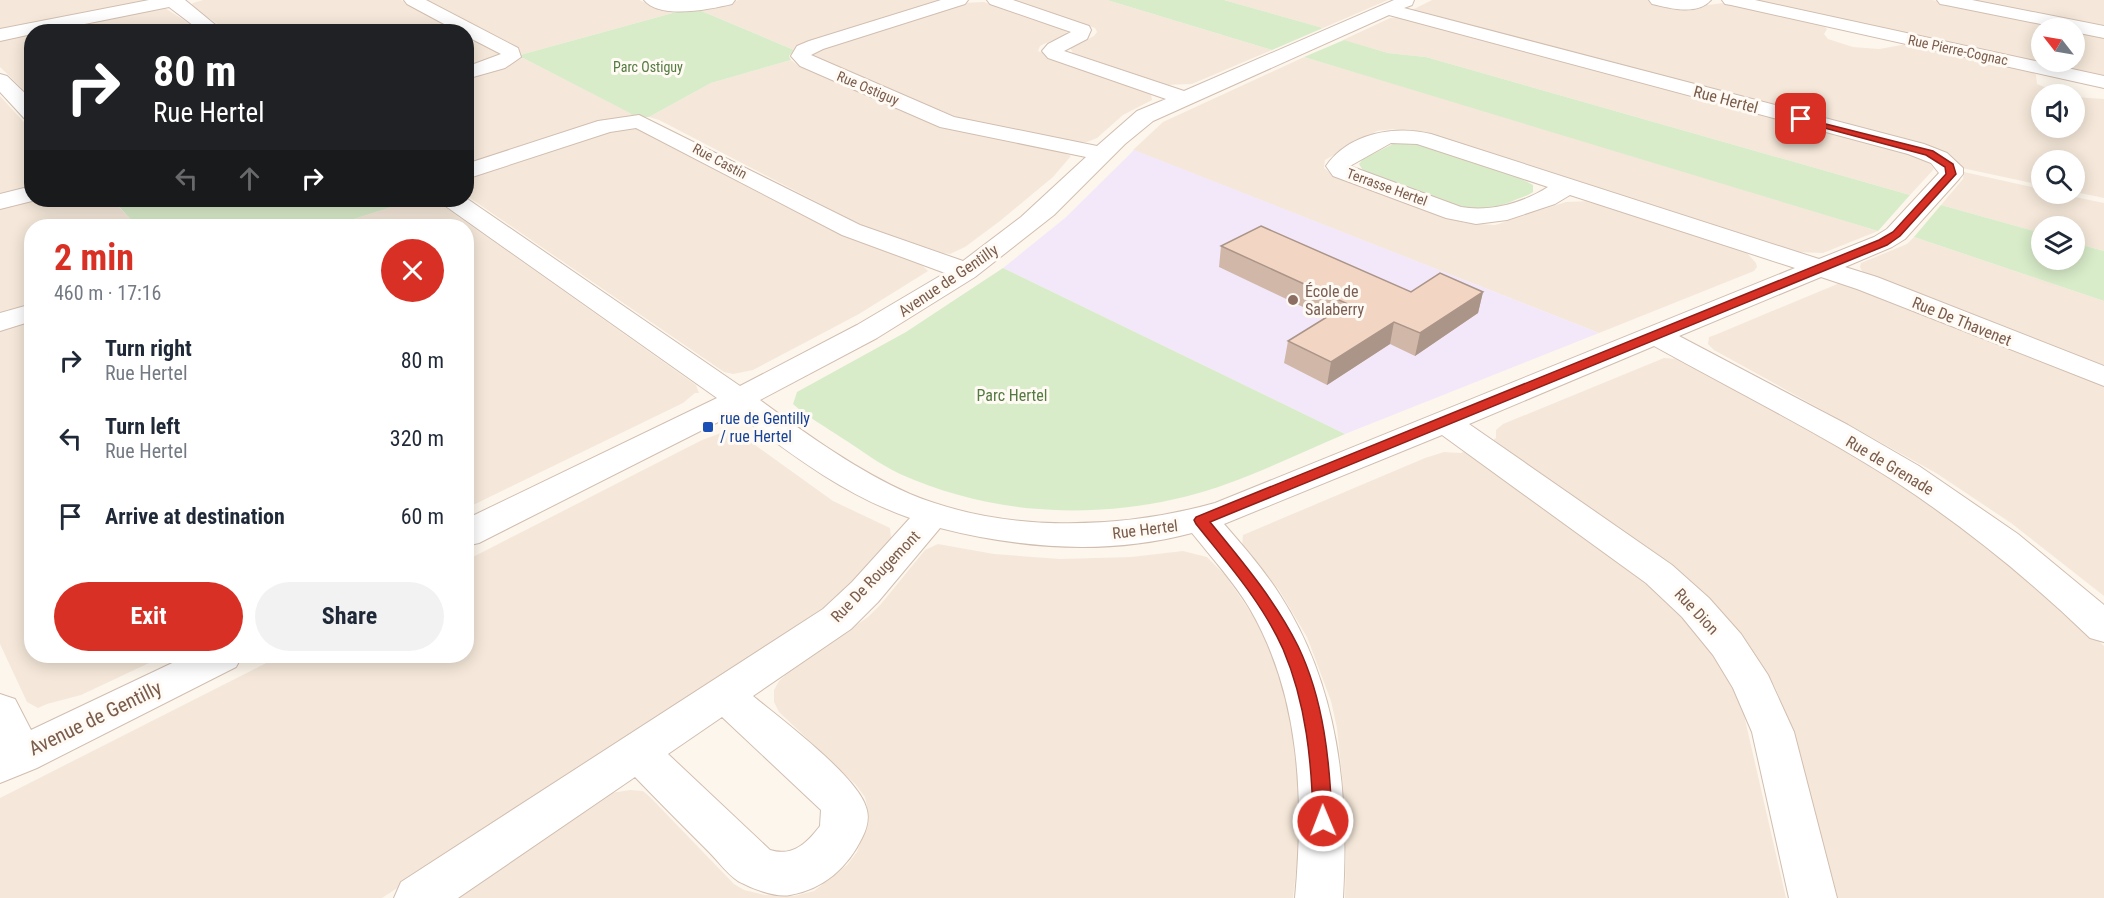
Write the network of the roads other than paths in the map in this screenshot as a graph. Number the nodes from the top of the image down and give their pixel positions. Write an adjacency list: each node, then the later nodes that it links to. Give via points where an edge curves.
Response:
1 (174, 0): 13 (street); 14 (street)
2 (413, 0): 15 (street)
3 (653, 0): 4 (street, via 679,8)
4 (726, 0)
5 (959, 0): 25 (street, Rue Ostiguy, via 816,45 804,50 801,56 807,62 948,122)
6 (996, 0): 23 (street, via 1082,30 1080,35 1053,49 1055,54)
7 (1407, 0): 12 (street, Avenue de Gentilly)
8 (1658, 0): 9 (street, via 1685,4)
9 (1702, 0)
10 (1731, 0): 22 (street, Rue Pierre-Cognac, via 1863,35 2078,83)
11 (1946, 0): 18 (street)
12 (1387, 9): 23 (street, Avenue de Gentilly); 31 (street, Rue Hertel, via 1916,149 1950,166 1951,174 1891,238)
13 (55, 24)
14 (205, 24)
15 (458, 24)
16 (24, 30): 19 (street)
17 (474, 32): 20 (street, via 511,52 511,57)
18 (2104, 32)
19 (0, 35)
20 (474, 71)
21 (0, 80): 24 (street)
22 (2104, 82)
23 (1184, 98): 25 (street, Avenue de Gentilly, via 1137,122)
24 (24, 105)
25 (1102, 154): 32 (street, Avenue de Gentilly, via 1056,200)
26 (474, 169): 32 (street, Rue Castin, via 606,126 639,121 851,230)
27 (1567, 186): 27 (street, Terrasse Hertel, via 1546,199 1498,215 1476,217 1354,176 1338,166 1384,138 1408,136); 31 (street, Terrasse Hertel)
28 (24, 195): 29 (street)
29 (0, 202)
30 (463, 207): 37 (street)
31 (1819, 267): 35 (street, Rue Hertel); 36 (street, Rue De Thavenet)
32 (966, 271): 37 (street, Avenue de Gentilly, via 890,319)
33 (24, 314): 34 (street)
34 (0, 322)
35 (1655, 335): 38 (street, Rue Hertel); 42 (street, Rue de Grenade, via 1871,453 1941,496 2014,549)
36 (2104, 377)
37 (740, 399): 39 (street, Rue Hertel, via 859,483); 41 (street, Avenue de Gentilly)
38 (1445, 422): 40 (street, Rue Hertel); 50 (street, Rue Dion, via 1659,574 1683,594 1723,639 1757,690 1769,721)
39 (933, 514): 40 (street, Rue Hertel, via 1012,530 1064,534 1132,532); 44 (street, Rue De Rougemont, via 837,619)
40 (1201, 520): 49 (street, via 1267,605 1290,647 1306,690 1322,779)
41 (474, 530)
42 (2104, 628)
43 (208, 663): 47 (street, Avenue de Gentilly)
44 (725, 695): 46 (street, Rue De Rougemont); 46 (street, via 830,789 844,808 840,836 822,856 788,874 753,865)
45 (0, 711): 47 (street)
46 (639, 753): 48 (street, Rue De Rougemont)
47 (11, 760)
48 (418, 898)
49 (1319, 898)
50 (1813, 898)

